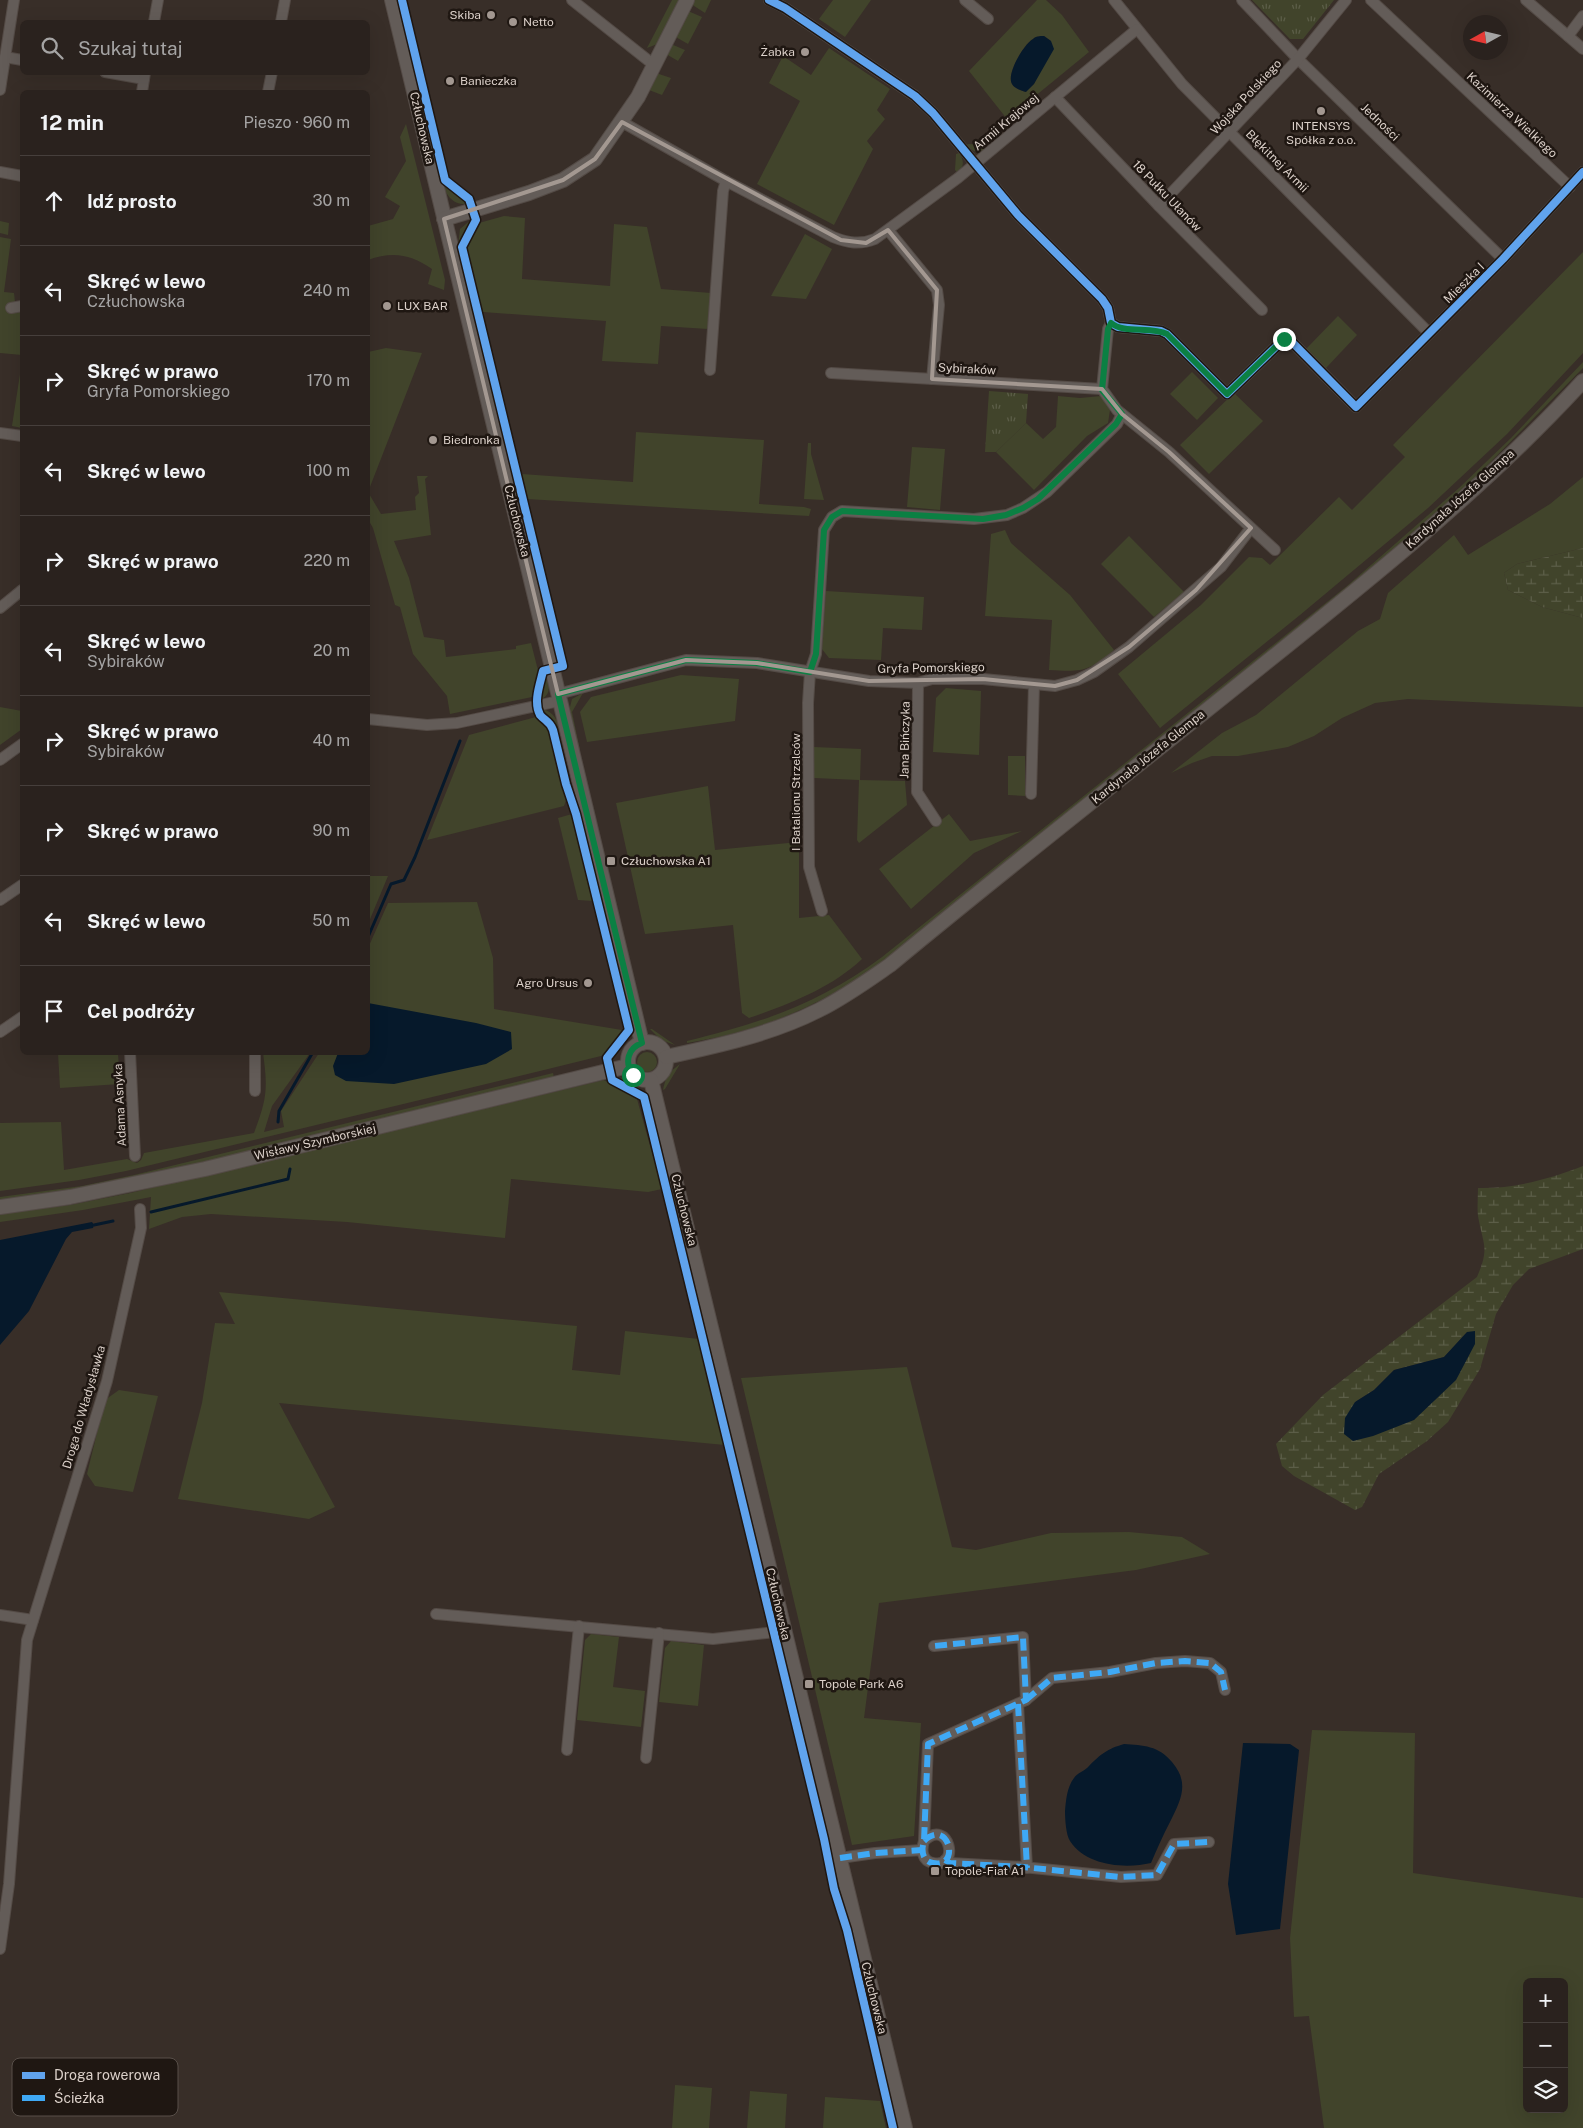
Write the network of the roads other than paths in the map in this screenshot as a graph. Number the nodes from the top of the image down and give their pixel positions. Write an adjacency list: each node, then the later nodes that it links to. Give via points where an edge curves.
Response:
1 (14, 0): 21 (street)
2 (158, 0): 16 (street)
3 (285, 0): 17 (street)
4 (392, 0): 40 (main road, Człuchowska)
5 (572, 0): 24 (street)
6 (687, 0): 24 (main road)
7 (769, 0): 33 (street, via 915,96)
8 (965, 0): 15 (street)
9 (1114, 0): 18 (street, Błękitnej Armii)
10 (1242, 0): 22 (street, Jedności)
11 (1346, 0): 22 (street, Wojska Polskiego)
12 (1371, 0): 38 (street, Kazimierza Wielkiego)
13 (1526, 0): 19 (street)
14 (1583, 16): 19 (street)
15 (988, 18)
16 (154, 20)
17 (281, 20)
18 (1137, 29): 30 (street, Armii Krajowej); 32 (street, Błękitnej Armii, via 1182,84)
19 (1568, 36): 20 (street)
20 (1583, 49)
21 (5, 57): 23 (street); 27 (street)
22 (1298, 59): 32 (street, Wojska Polskiego); 42 (street, Jedności)
23 (20, 60)
24 (654, 65): 31 (main road)
25 (271, 75): 29 (street)
26 (145, 76): 28 (street)
27 (0, 90)
28 (142, 90)
29 (268, 90)
30 (1055, 97): 33 (street, Armii Krajowej); 39 (street, 18 Pułku Ułanów)
31 (622, 122): 37 (street, Armii Krajowej); 40 (main road, via 595,159 563,180)
32 (1231, 131): 39 (street, Wojska Polskiego); 47 (street, Błękitnej Armii)
33 (976, 163): 41 (street, Armii Krajowej); 46 (street, via 1018,215 1102,299)
34 (0, 172): 36 (street)
35 (1583, 172): 38 (street, Mieszka I)
36 (20, 176)
37 (726, 181): 41 (street, Armii Krajowej, via 841,240 866,243); 48 (street)
38 (1570, 186): 42 (street, Mieszka I)
39 (1159, 206): 45 (street, 18 Pułku Ułanów)
40 (444, 219): 63 (main road, Człuchowska)
41 (888, 230): 50 (street, via 937,290 939,305)
42 (1504, 259): 47 (street, Mieszka I)
43 (20, 306): 44 (street)
44 (11, 308)
45 (1262, 310)
46 (1111, 323): 47 (street, Mieszka I, via 1118,327 1157,330 1167,334 1227,394 1281,340 1290,340 1356,407); 52 (street)
47 (1430, 333)
48 (710, 370)
49 (831, 373): 50 (street, Sybiraków)
50 (932, 380): 52 (street, Sybiraków)
51 (1583, 381): 77 (main road, Kardynała Józefa Glempa, via 1494,470 1365,582 890,964 857,988 793,1021 744,1038)
52 (1102, 390): 53 (street)
53 (1122, 414): 56 (street, via 1169,452); 60 (street, I Batalionu Strzelców, via 1116,424 1047,492 1006,515 974,519 842,511 832,517 824,530 816,654)
54 (0, 433): 55 (street)
55 (20, 436)
56 (1251, 528): 57 (street); 62 (street, Gryfa Pomorskiego, via 1221,567 1129,647 1077,680 1055,686)
57 (1275, 550)
58 (20, 592): 59 (street)
59 (0, 608)
60 (810, 672): 61 (street, Gryfa Pomorskiego, via 869,681); 63 (street, Gryfa Pomorskiego, via 756,663 686,660); 71 (street, I Batalionu Strzelców, via 807,766 809,867)
61 (918, 683): 62 (street, Gryfa Pomorskiego, via 932,679 983,679); 68 (street, Jana Bińczyka, via 916,792)
62 (1034, 685): 67 (street)
63 (559, 697): 64 (street, Gryfa Pomorskiego, via 457,724 428,725); 74 (main road, Człuchowska)
64 (370, 718)
65 (20, 745): 66 (street)
66 (0, 760)
67 (1031, 794)
68 (936, 821)
69 (20, 886): 70 (street)
70 (0, 900)
71 (822, 910)
72 (20, 1018): 73 (street)
73 (0, 1032)
74 (642, 1043): 77 (main road, via 658,1045); 78 (main road, via 630,1053)
75 (130, 1055): 81 (street, Adama Asnyka)
76 (255, 1055): 80 (street)
77 (666, 1057): 79 (main road, via 663,1072)
78 (628, 1066): 79 (main road, via 638,1078); 82 (main road, Wisławy Szymborskiej, via 205,1168 70,1198)
79 (651, 1080): 88 (main road, Człuchowska)
80 (256, 1091)
81 (135, 1156)
82 (0, 1207)
83 (140, 1209): 86 (street, Droga do Władysławka, via 141,1228 108,1381)
84 (436, 1614): 87 (street)
85 (0, 1615): 86 (street)
86 (32, 1620): 100 (street, Droga do Władysławka, via 27,1640 9,1884)
87 (579, 1626): 89 (street); 93 (street)
88 (784, 1631): 89 (street, via 713,1639); 97 (main road, Człuchowska)
89 (660, 1634): 94 (street)
90 (934, 1646): 92 (street, via 1023,1637)
91 (1225, 1690): 92 (street, via 1221,1672 1210,1663 1185,1660 1052,1678)
92 (1022, 1702): 96 (street, via 928,1744); 99 (street)
93 (567, 1750)
94 (646, 1758)
95 (1209, 1842): 99 (street, via 1174,1844 1157,1875 1121,1877)
96 (923, 1846): 97 (street); 98 (street, via 928,1861 937,1863); 98 (street, via 932,1836 946,1839 950,1852)
97 (840, 1858): 101 (main road, Człuchowska)
98 (945, 1860): 99 (street, via 950,1863)
99 (1027, 1868)
100 (0, 1949)
101 (905, 2128)

